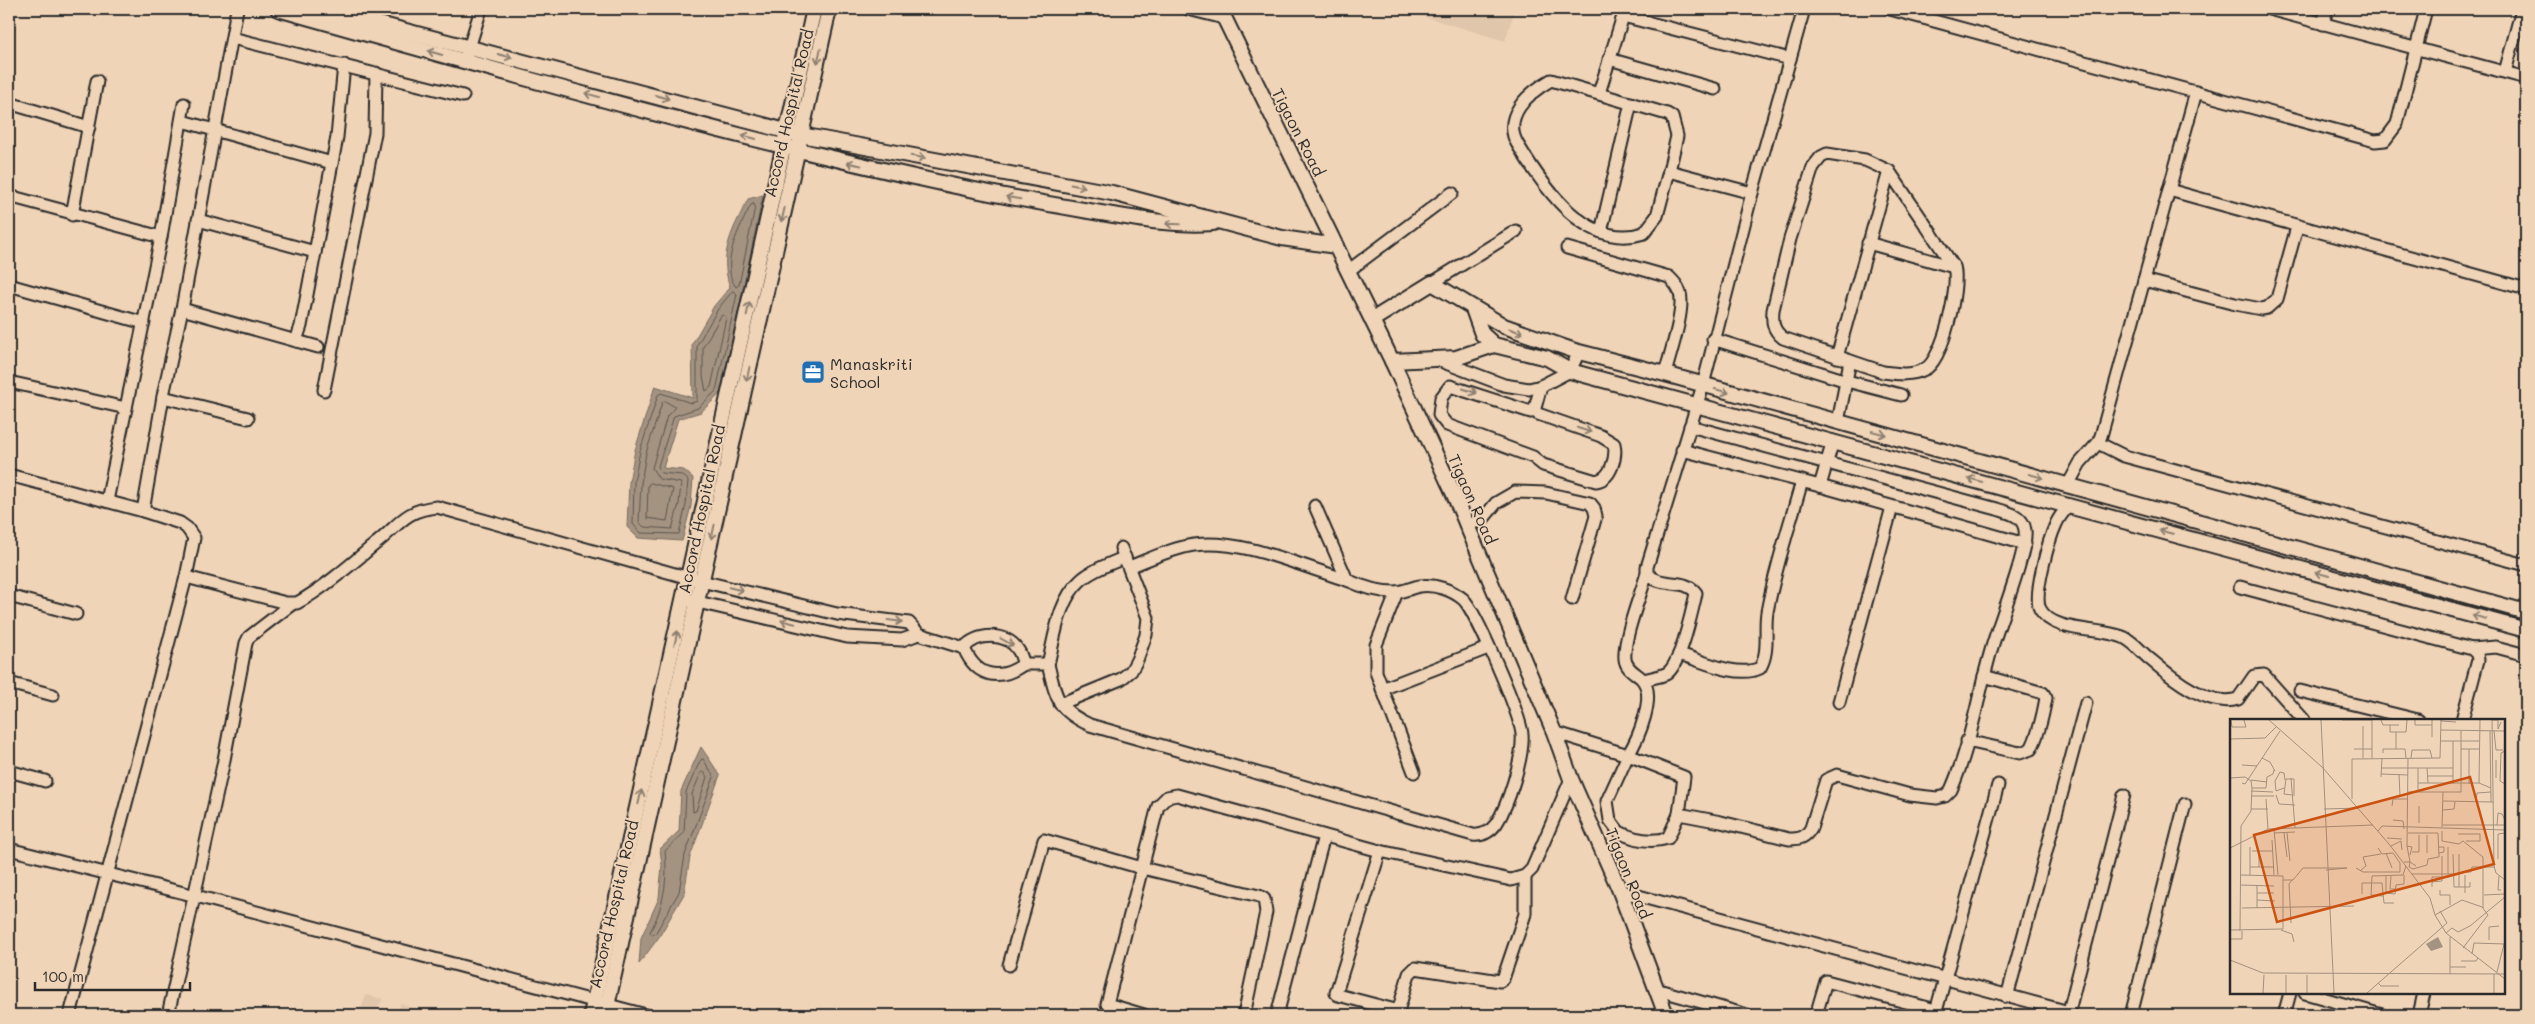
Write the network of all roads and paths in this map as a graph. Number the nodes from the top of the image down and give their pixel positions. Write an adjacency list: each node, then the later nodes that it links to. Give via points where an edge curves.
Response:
1 (237, 9): 17 (street)
2 (278, 9): 22 (street, one-way to 2)
3 (322, 9): 18 (street)
4 (481, 9): 18 (street)
5 (814, 9): 38 (street)
6 (829, 9): 39 (street, Accord Hospital Road, one-way to 39)
7 (1188, 9): 14 (street)
8 (1804, 9): 21 (street)
9 (1890, 9): 15 (street)
10 (2269, 9): 16 (street)
11 (2327, 9): 16 (street)
12 (2426, 9): 19 (street)
13 (2522, 9): 24 (street)
14 (1222, 13): 57 (street, Tigaon Road)
15 (1924, 14): 29 (street)
16 (2323, 24): 19 (street)
17 (232, 38): 23 (street); 37 (street)
18 (470, 46): 22 (street); 38 (street, one-way to 38)
19 (2415, 47): 24 (street); 29 (street, via 2397,124 2385,140 2364,139)
20 (1609, 59): 21 (street, via 1624,16); 28 (street); 30 (street)
21 (1790, 59): 46 (street)
22 (465, 61): 40 (street, one-way to 22)
23 (344, 65): 25 (street); 42 (street)
24 (2505, 72): 26 (street)
25 (376, 73): 31 (street); 85 (street, via 375,133)
26 (2526, 78)
27 (97, 80): 36 (street)
28 (1715, 89)
29 (2196, 92): 45 (street)
30 (1599, 93): 32 (street); 54 (street, via 1551,80 1535,89 1519,105 1512,124 1515,141 1554,194 1578,219)
31 (464, 96)
32 (1631, 102): 43 (street, via 1672,117 1677,136); 54 (street)
33 (9, 103): 36 (street)
34 (184, 104): 35 (street)
35 (182, 121): 37 (street); 55 (street)
36 (89, 126): 49 (street)
37 (214, 130): 42 (street); 50 (street)
38 (787, 131): 39 (street); 40 (street)
39 (801, 135): 41 (street, Accord Hospital Road); 51 (street, one-way to 51, via 1112,193)
40 (782, 146): 41 (street); 113 (street, one-way to 40)
41 (796, 150): 51 (street, one-way to 41, via 1142,221 994,195); 115 (street, Accord Hospital Road, one-way to 115)
42 (332, 163): 59 (street)
43 (1669, 171): 46 (street); 54 (street, via 1652,226 1644,233 1620,237)
44 (1889, 171): 56 (street); 60 (street); 75 (street, via 1878,164 1841,155 1821,157 1814,167 1790,239 1773,310 1775,331 1783,338)
45 (2169, 190): 52 (street); 62 (street)
46 (1752, 193): 70 (street)
47 (1452, 194): 61 (street)
48 (9, 196): 49 (street)
49 (72, 215): 55 (street)
50 (198, 220): 59 (street); 66 (street)
51 (1222, 222): 57 (street, via 1302,243)
52 (2297, 227): 62 (street, via 2277,299 2267,308 2235,304); 65 (street)
53 (1516, 231): 63 (street)
54 (1601, 232)
55 (161, 237): 69 (street)
56 (1868, 243): 60 (street); 75 (street)
57 (1336, 246): 61 (street, Tigaon Road)
58 (1567, 248): 80 (street, via 1668,277 1676,284 1681,294 1680,312)
59 (315, 252): 71 (street)
60 (1954, 267): 78 (street, via 1953,303 1938,350 1926,369 1899,375)
61 (1348, 271): 68 (street, Tigaon Road)
62 (2144, 280): 95 (street)
63 (1432, 283): 67 (street); 68 (street)
64 (9, 285): 69 (street)
65 (2526, 289)
66 (182, 309): 71 (street); 87 (street)
67 (1473, 309): 72 (street, via 1482,334); 74 (street, one-way to 74, via 1504,326)
68 (1372, 320): 77 (street, Tigaon Road)
69 (144, 323): 89 (street)
70 (1713, 340): 81 (street); 84 (street)
71 (296, 341): 73 (street)
72 (1494, 346): 76 (street); 79 (street, via 1547,358)
73 (318, 347)
74 (1579, 352): 79 (street); 80 (street)
75 (1837, 357): 78 (street)
76 (1438, 360): 77 (street); 83 (street, via 1517,388)
77 (1392, 361): 107 (street, Tigaon Road)
78 (1850, 361): 81 (street)
79 (1570, 371): 83 (street); 88 (street)
80 (1665, 374): 84 (street)
81 (1847, 381): 86 (street); 92 (street)
82 (9, 382): 89 (street)
83 (1541, 386): 90 (street)
84 (1703, 386): 88 (street); 92 (street, one-way to 92)
85 (324, 390)
86 (1901, 395)
87 (163, 397): 91 (street); 106 (street)
88 (1696, 405): 93 (street); 94 (street)
89 (126, 408): 102 (street)
90 (1535, 411): 90 (street, one-way to 90, via 1609,439 1615,447 1609,475 1603,480 1596,480 1542,465 1533,457 1446,425 1439,415 1441,398 1450,386)
91 (248, 418)
92 (1838, 422): 100 (street, one-way to 100)
93 (1690, 426): 96 (street); 97 (street)
94 (1833, 441): 97 (street); 103 (street, one-way to 94)
95 (2098, 443): 100 (street, via 2080,463); 110 (street, via 2130,458)
96 (1682, 450): 99 (street); 111 (street)
97 (1827, 465): 101 (street); 108 (street, via 2012,514 2024,523)
98 (9, 476): 102 (street)
99 (1802, 482): 101 (street); 130 (street, via 1767,611 1765,650 1760,668 1734,670)
100 (2068, 485): 123 (street)
101 (1820, 486): 105 (street)
102 (107, 501): 106 (street)
103 (2069, 505): 125 (street, one-way to 103); 143 (street, via 2055,524 2039,592 2040,608 2048,620 2123,637 2162,669 2216,700 2238,699 2254,676 2264,675)
104 (1315, 506): 114 (street)
105 (1892, 507): 108 (street); 140 (street)
106 (143, 511): 112 (street, via 180,523 191,533 194,538)
107 (1466, 526): 119 (street, via 1484,519 1496,503 1515,492 1546,493 1590,503 1596,516); 146 (street, Tigaon Road)
108 (2025, 544): 134 (street)
109 (1125, 557): 114 (street, via 1194,545 1220,545); 133 (street, via 1081,579 1070,593 1058,622); 142 (street, via 1148,618 1146,636 1135,666 1121,678)
110 (2526, 565)
111 (1647, 573): 130 (street, via 1661,581 1689,586 1696,593); 135 (street, via 1625,659 1628,667)
112 (186, 576): 122 (street); 161 (street)
113 (689, 578): 115 (street); 120 (street); 122 (street, via 438,507 413,511 376,544)
114 (1347, 580): 117 (street, via 1376,590)
115 (703, 581): 121 (street, Accord Hospital Road); 126 (street, one-way to 126, via 837,614 909,623)
116 (2240, 587): 129 (street)
117 (1397, 592): 128 (street, via 1435,586 1457,595 1470,608); 137 (street, via 1376,645 1376,672)
118 (9, 596): 124 (street)
119 (1572, 599)
120 (684, 600): 121 (street); 172 (street, one-way to 120)
121 (699, 602): 126 (street, one-way to 121, via 902,640 847,637); 173 (street, Accord Hospital Road)
122 (292, 604): 164 (street, via 249,637 246,643)
123 (2526, 612)
124 (76, 614)
125 (2526, 630)
126 (919, 634): 127 (street)
127 (964, 648): 132 (street, via 969,661 979,670 997,675 1011,674); 132 (street, one-way to 132, via 976,638 997,637 1018,648)
128 (1488, 648): 137 (street); 142 (street, via 1510,695 1522,734 1520,754 1502,812 1496,825 1480,836 1090,724 1071,716)
129 (2472, 649): 131 (street, via 2496,647); 145 (street, via 2478,660)
130 (1679, 654): 135 (street, via 1666,674)
131 (2526, 655)
132 (1024, 664): 133 (street)
133 (1048, 664): 142 (street)
134 (1984, 676): 147 (street); 147 (street, via 2043,693 2046,698 2036,741 2031,749 2020,753)
135 (1643, 680): 148 (street, via 1647,704)
136 (9, 683): 139 (street)
137 (1382, 689): 150 (street)
138 (2300, 691): 144 (street)
139 (53, 695)
140 (1839, 702)
141 (2086, 703): 171 (street)
142 (1060, 704)
143 (2303, 719)
144 (2414, 719)
145 (2462, 719)
146 (1554, 732): 148 (street); 151 (street, Tigaon Road)
147 (1967, 741): 156 (street, via 1956,780 1945,796 1926,798 1855,778 1830,776 1811,828 1799,839)
148 (1628, 755): 156 (street, via 1684,777); 156 (street, via 1607,801 1610,820 1619,832 1630,838 1658,841 1668,838)
149 (9, 771): 152 (street)
150 (1414, 772)
151 (1571, 778): 162 (street, via 1532,869); 163 (street, Tigaon Road)
152 (44, 781)
153 (1998, 785): 166 (street)
154 (2124, 795): 176 (street)
155 (2185, 804): 186 (street)
156 (1680, 814)
157 (1324, 836): 159 (street); 160 (street, via 1178,795 1167,797 1158,806); 182 (street)
158 (9, 849): 161 (street)
159 (1380, 851): 162 (street, via 1511,880); 174 (street, via 1336,993)
160 (1142, 868): 165 (street, via 1044,840); 180 (street, via 1107,1004); 181 (street, via 1264,899 1266,912)
161 (107, 874): 164 (street); 177 (street)
162 (1525, 876): 174 (street, via 1525,914 1503,979 1415,968 1409,974)
163 (1620, 891): 166 (street); 167 (street, Tigaon Road)
164 (196, 896): 172 (street); 178 (street)
165 (1009, 965)
166 (1944, 979): 171 (street); 175 (street)
167 (1655, 990): 183 (street, Tigaon Road); 184 (street)
168 (2290, 994): 187 (street)
169 (2308, 994): 188 (street)
170 (2424, 994): 189 (street)
171 (2007, 997): 176 (street)
172 (592, 1009): 173 (street)
173 (606, 1011): 179 (street)
174 (1398, 1013)
175 (1936, 1013): 185 (street, via 1826,981)
176 (2068, 1014)
177 (70, 1015)
178 (168, 1015)
179 (646, 1015)
180 (1144, 1015)
181 (1244, 1015)
182 (1277, 1015)
183 (1666, 1015)
184 (1747, 1015)
185 (1816, 1015)
186 (2130, 1015)
187 (2284, 1015)
188 (2382, 1015)
189 (2419, 1015)

